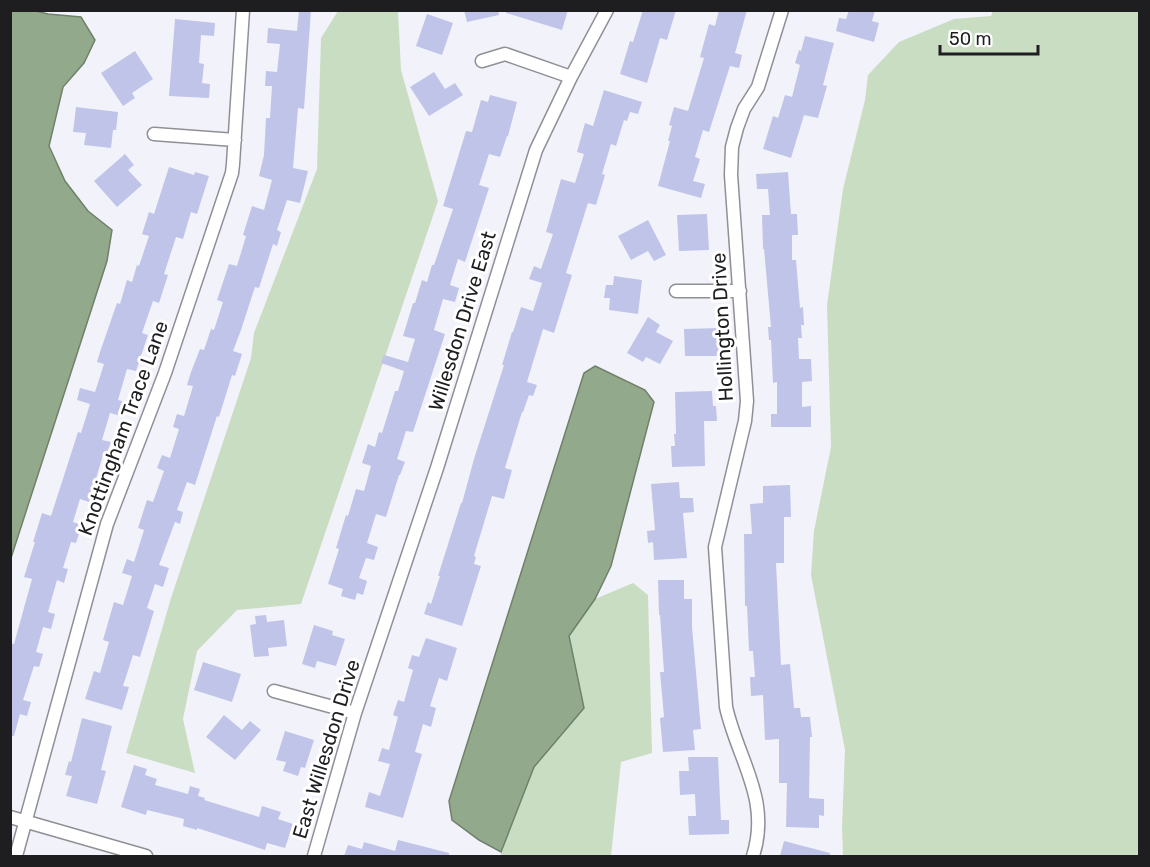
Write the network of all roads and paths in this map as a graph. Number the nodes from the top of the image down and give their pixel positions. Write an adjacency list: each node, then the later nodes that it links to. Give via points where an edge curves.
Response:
1 (243, 10): 7 (street, Knottingham Trace Lane)
2 (607, 10): 5 (street, Willesdon Drive East)
3 (782, 10): 9 (street, Hollington Drive, via 758,87 744,109 732,147)
4 (482, 61): 5 (street, via 505,54)
5 (571, 77): 10 (street, Willesdon Drive East, via 536,150)
6 (154, 134): 7 (street)
7 (235, 140): 14 (street, Knottingham Trace Lane, via 224,195 165,373 107,524)
8 (676, 291): 9 (street)
9 (740, 291): 18 (street, Hollington Drive, via 747,401 715,547 726,707 757,803 759,820)
10 (375, 652): 12 (street, East Willesdon Drive)
11 (274, 691): 12 (street)
12 (355, 713): 17 (street, East Willesdon Drive)
13 (10, 818): 14 (street)
14 (26, 822): 15 (street, Knottingham Trace Lane); 16 (street)
15 (16, 856)
16 (146, 856)
17 (314, 856)
18 (753, 856)

